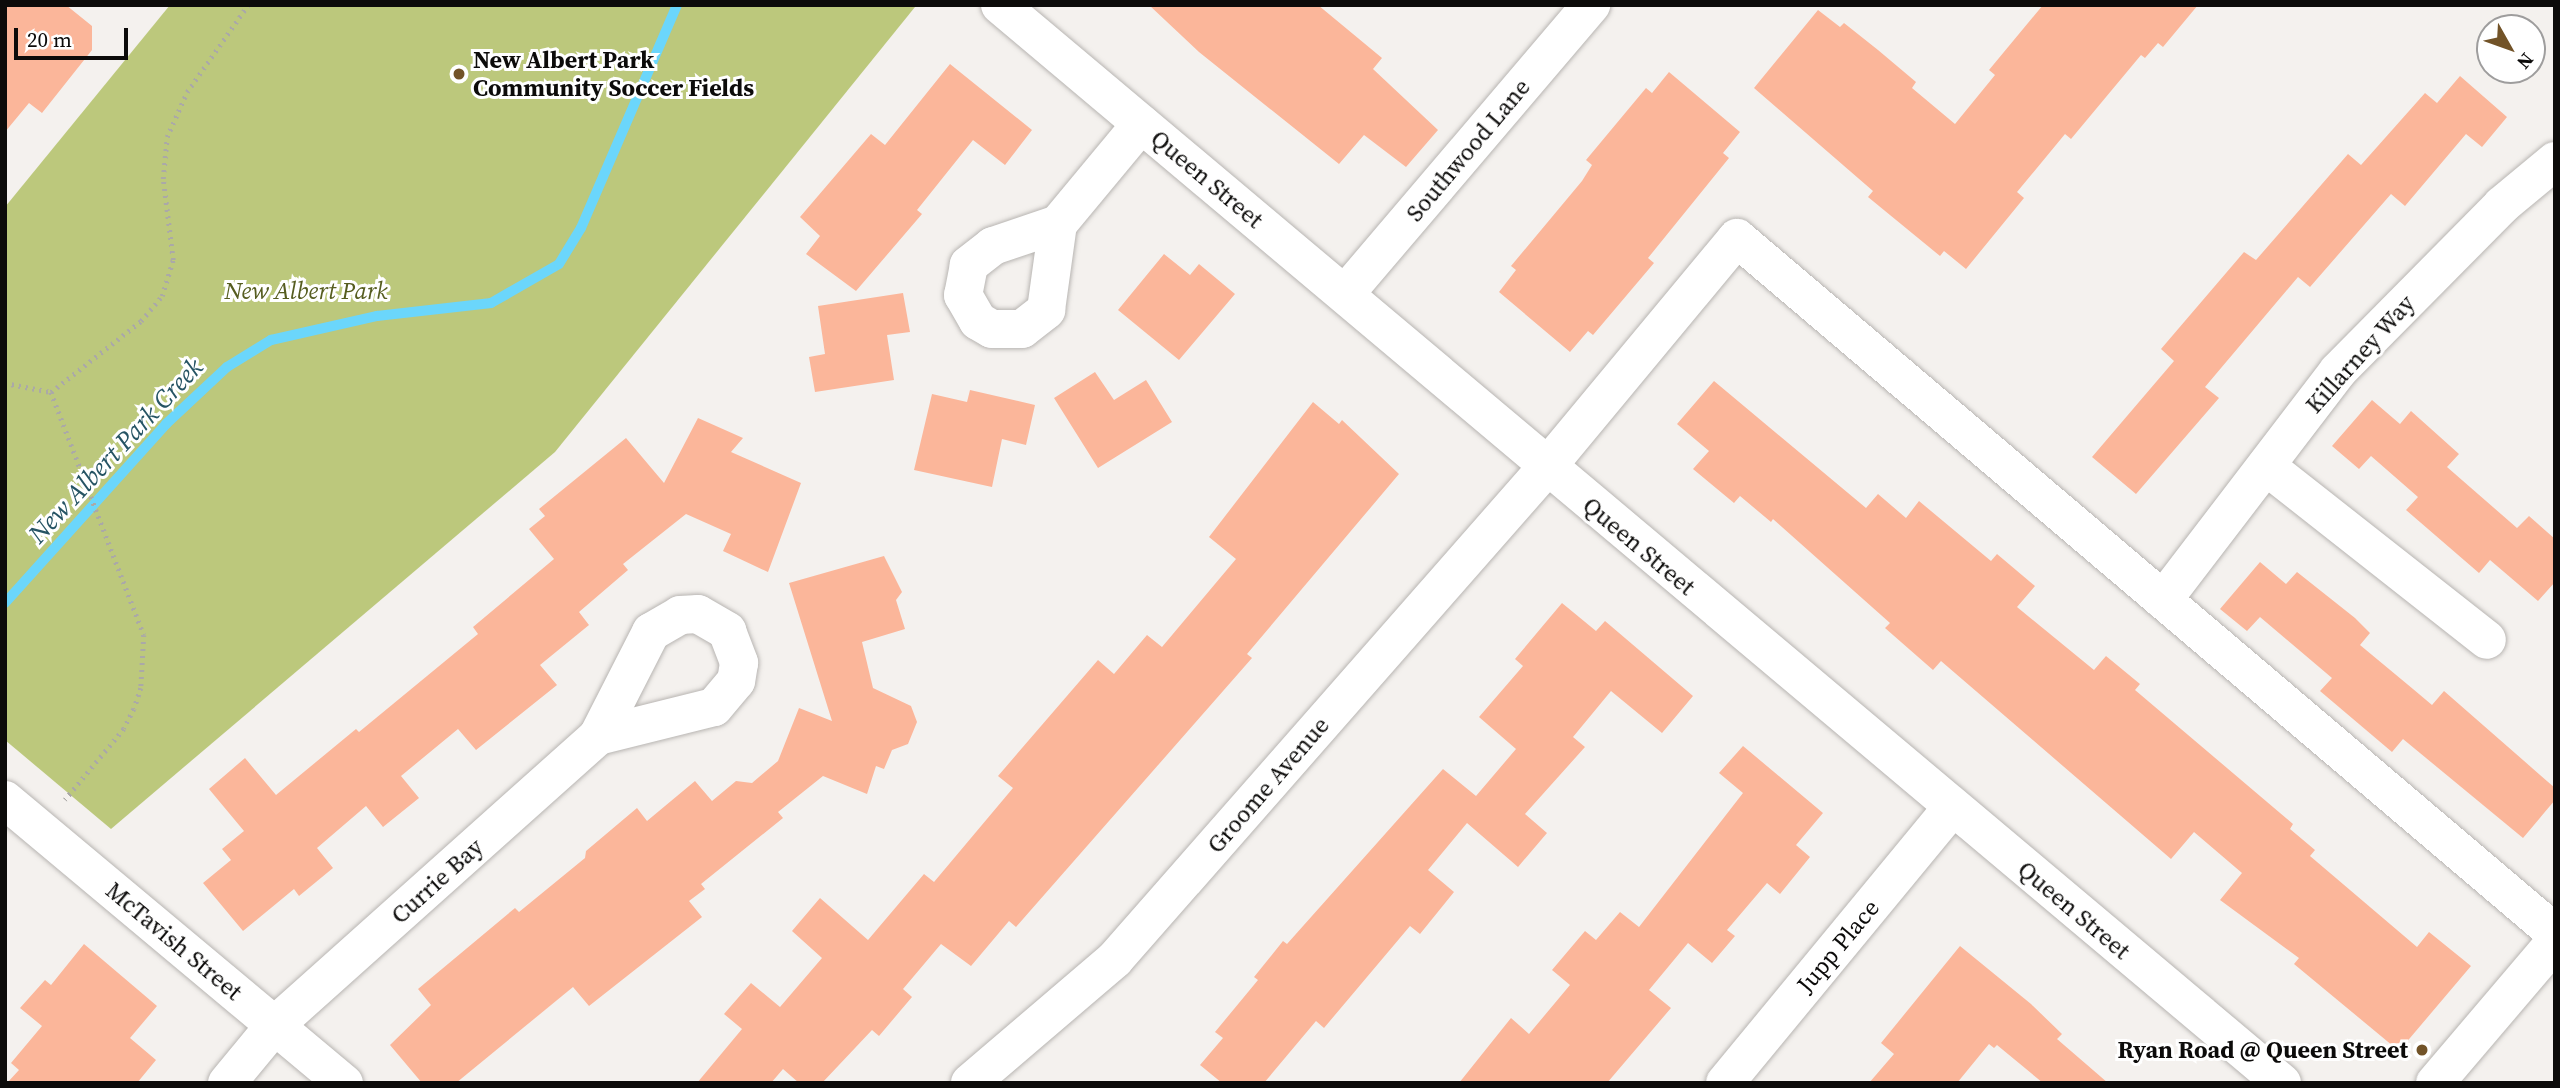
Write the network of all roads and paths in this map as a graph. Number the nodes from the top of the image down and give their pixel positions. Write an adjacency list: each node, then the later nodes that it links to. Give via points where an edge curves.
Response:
1 (248, 5): 9 (path, via 187,92 167,137 163,178 173,260 162,296 141,321)
2 (1000, 5): 4 (street, Queen Street)
3 (1591, 5): 7 (street, Southwood Lane)
4 (1141, 124): 6 (street); 7 (street, Queen Street)
5 (2555, 161): 10 (street, Killarney Way, via 2502,205 2338,371)
6 (1058, 224)
7 (1345, 294): 11 (street, Queen Street)
8 (5, 383): 9 (path)
9 (51, 392): 17 (path, via 144,635 141,688 124,729)
10 (2266, 466): 12 (street, Killarney Way); 13 (street)
11 (1546, 468): 12 (street, Groome Avenue, via 1737,239); 16 (street, Queen Street); 23 (street, Groome Avenue, via 1115,959)
12 (2163, 600): 18 (street)
13 (2487, 640)
14 (598, 736): 20 (street, Currie Bay)
15 (5, 800): 17 (street, McTavish Street)
16 (1952, 808): 24 (street, Jupp Place); 25 (street, Queen Street)
17 (40, 828): 20 (street, McTavish Street)
18 (2555, 933)
19 (2555, 942): 26 (street)
20 (275, 1025): 21 (street, Currie Bay); 22 (street, McTavish Street)
21 (227, 1083)
22 (344, 1083)
23 (970, 1083)
24 (1724, 1083)
25 (2282, 1083)
26 (2435, 1083)

